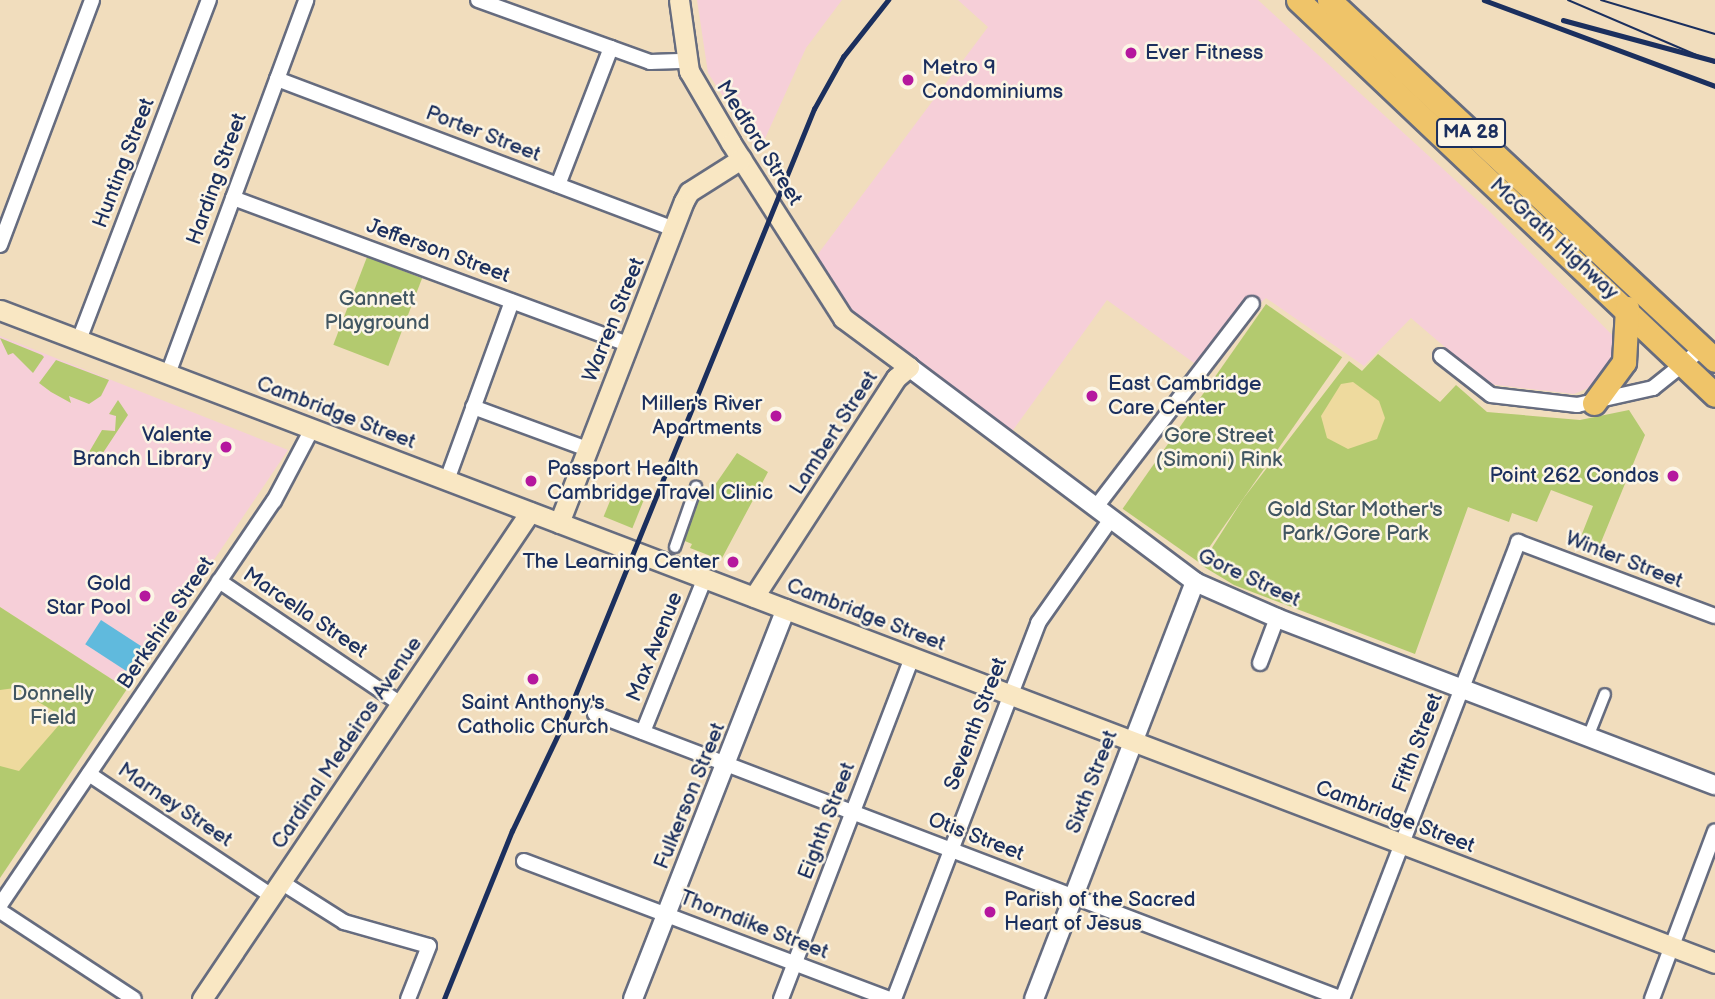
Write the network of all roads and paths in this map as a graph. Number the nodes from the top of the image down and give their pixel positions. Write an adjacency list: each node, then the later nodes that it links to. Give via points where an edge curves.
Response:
1 (92, 0): 15 (street)
2 (209, 0): 21 (street, Hunting Street)
3 (306, 0): 10 (street, Harding Street)
4 (478, 0): 8 (street)
5 (679, 0): 9 (main road, Medford Street)
6 (1298, 0): 19 (highway, McGrath Highway / MA 28)
7 (1329, 0): 23 (highway, McGrath Highway / MA 28)
8 (611, 48): 9 (street, via 659,64); 12 (street)
9 (687, 61): 11 (main road, Medford Street)
10 (277, 79): 12 (street, Porter Street); 13 (street, Harding Street)
11 (741, 159): 14 (main road, Warren Street, via 689,192); 16 (main road, Medford Street)
12 (558, 185): 14 (street, Porter Street)
13 (233, 198): 17 (street, Jefferson Street); 27 (street, Harding Street)
14 (674, 229): 22 (main road, Warren Street)
15 (0, 245)
16 (830, 298): 26 (main road, Gore Street, via 843,318)
17 (512, 301): 22 (street, Jefferson Street); 30 (street)
18 (1252, 304): 35 (street)
19 (1627, 308): 25 (highway, McGrath Highway / MA 28); 29 (highway, via 1624,362)
20 (0, 310): 21 (main road, Cambridge Street)
21 (79, 340): 27 (main road, Cambridge Street)
22 (628, 344): 32 (main road, Warren Street)
23 (1709, 354): 25 (street)
24 (1441, 355): 29 (street, via 1491,395)
25 (1685, 365): 28 (highway, MA 28); 29 (street, via 1653,388)
26 (909, 367): 35 (street, Gore Street); 44 (main road, Lambert Street, via 896,378)
27 (168, 374): 31 (main road, Cambridge Street)
28 (1715, 395)
29 (1594, 403)
30 (473, 407): 32 (street); 33 (street)
31 (312, 429): 33 (main road, Cambridge Street); 42 (street, Berkshire Street, via 274,501)
32 (587, 449): 38 (main road, Warren Street)
33 (447, 480): 36 (main road, Cambridge Street)
34 (696, 487): 40 (street)
35 (1096, 507): 37 (street, Gore Street)
36 (530, 512): 38 (main road, Cambridge Street); 53 (main road, Cardinal Medeiros Avenue)
37 (1111, 519): 43 (street, Gore Street); 51 (street, Seventh Street, via 1038,623)
38 (559, 523): 41 (main road, Cambridge Street)
39 (1518, 542): 46 (street, Winter Street); 50 (street, Fifth Street)
40 (675, 547)
41 (705, 578): 44 (main road, Cambridge Street); 55 (street, Max Avenue)
42 (219, 581): 53 (street, Marcella Street); 59 (street, Berkshire Street)
43 (1195, 582): 47 (street, Gore Street); 57 (street, Sixth Street)
44 (754, 597): 45 (main road, Cambridge Street)
45 (786, 609): 48 (main road, Cambridge Street); 58 (street, Fulkerson Street)
46 (1715, 616)
47 (1277, 618): 49 (street); 50 (street, Gore Street)
48 (912, 657): 51 (main road, Cambridge Street); 61 (street, Eighth Street)
49 (1260, 663)
50 (1461, 689): 56 (street, Gore Street); 63 (street, Fifth Street)
51 (1009, 694): 57 (main road, Cambridge Street); 64 (street, Seventh Street)
52 (1605, 694): 56 (street)
53 (401, 704): 66 (main road, Cardinal Medeiros Avenue)
54 (596, 714): 55 (street, Otis Street)
55 (643, 732): 58 (street, Otis Street)
56 (1588, 737): 60 (street, Gore Street)
57 (1132, 741): 63 (main road, Cambridge Street); 67 (street, Sixth Street)
58 (727, 764): 61 (street, Otis Street); 70 (street, Fulkerson Street)
59 (89, 774): 66 (street, Marney Street); 68 (street, Berkshire Street)
60 (1715, 785)
61 (853, 812): 64 (street, Otis Street); 73 (street, Eighth Street)
62 (1715, 831): 71 (street)
63 (1402, 843): 71 (main road, Cambridge Street); 82 (street, Fifth Street)
64 (951, 850): 67 (street, Otis Street); 80 (street, Seventh Street)
65 (524, 861): 70 (street, Thorndike Street)
66 (277, 889): 75 (main road, Cardinal Medeiros Avenue); 76 (street, Marney Street, via 344,922 429,946)
67 (1072, 897): 81 (street, Sixth Street); 82 (street, Otis Street)
68 (0, 905)
69 (0, 911): 74 (street)
70 (667, 914): 73 (street, Thorndike Street); 77 (street, Fulkerson Street)
71 (1671, 946): 72 (main road, Cambridge Street); 83 (street)
72 (1715, 962)
73 (794, 964): 78 (street, Eighth Street); 79 (street, Thorndike Street)
74 (134, 999)
75 (202, 999)
76 (408, 999)
77 (633, 999)
78 (781, 999)
79 (889, 999)
80 (894, 999)
81 (1034, 999)
82 (1342, 999)
83 (1652, 999)

